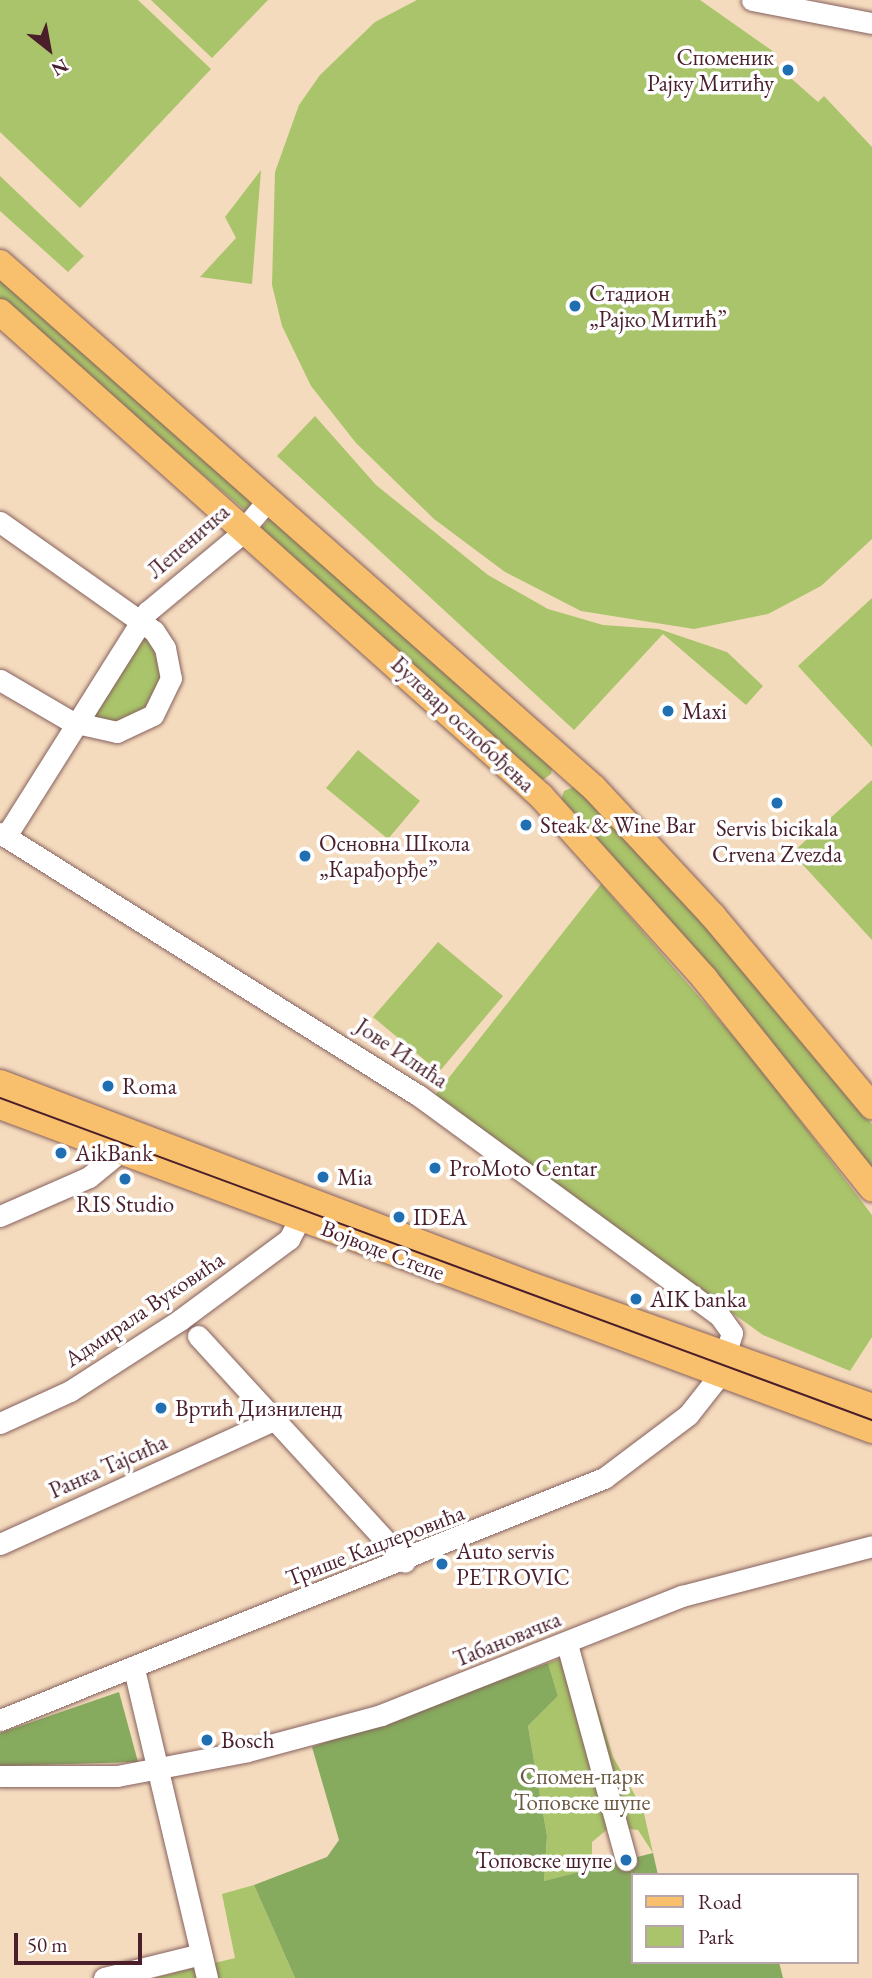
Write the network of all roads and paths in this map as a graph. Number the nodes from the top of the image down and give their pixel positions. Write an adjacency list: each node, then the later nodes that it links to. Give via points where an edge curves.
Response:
1 (752, 0): 2 (street)
2 (872, 23)
3 (0, 263): 5 (main road, Булевар ослобођења)
4 (0, 312): 7 (main road, Булевар ослобођења)
5 (269, 499): 7 (street, Лепеничка); 11 (main road, Булевар ослобођења)
6 (0, 522): 8 (street)
7 (246, 528): 8 (street, Лепеничка); 12 (main road, Булевар ослобођења)
8 (140, 621): 10 (street, Лепеничка); 10 (street, via 169,658 171,678 160,707 146,721 117,732)
9 (0, 680): 10 (street)
10 (72, 722): 13 (street, Лепеничка)
11 (570, 765): 12 (main road); 16 (main road, Булевар ослобођења, via 713,916)
12 (541, 796): 18 (main road, Булевар ослобођења, via 705,979)
13 (3, 834): 22 (street, Јове Илића, via 285,1006 503,1155 725,1320 732,1333)
14 (0, 1083): 17 (main road, Војводе Степе)
15 (0, 1106): 17 (main road, Војводе Степе)
16 (872, 1106)
17 (130, 1144): 19 (street, via 89,1177); 20 (main road, Војводе Степе); 22 (main road, Војводе Степе, via 533,1286)
18 (872, 1188)
19 (0, 1216)
20 (300, 1217): 22 (main road, Војводе Степе); 27 (street, Адмирала Вуковића, via 289,1239 180,1320 70,1391)
21 (198, 1336): 25 (street)
22 (722, 1367): 23 (main road, Војводе Степе); 24 (main road, Војводе Степе); 31 (street, Трише Кацлеровића, via 668,1435 604,1478)
23 (765, 1392): 26 (main road, Војводе Степе); 28 (main road, Војводе Степе)
24 (872, 1407)
25 (276, 1419): 29 (street, Ранка Тајсића); 31 (street)
26 (872, 1420)
27 (0, 1423)
28 (872, 1430)
29 (0, 1544)
30 (872, 1546): 32 (street, Табановачка, via 682,1596)
31 (405, 1562): 33 (street, Трише Кацлеровића)
32 (567, 1644): 35 (street, Табановачка, via 381,1715); 37 (street)
33 (134, 1668): 34 (street, Трише Кацлеровића); 35 (street)
34 (0, 1720)
35 (157, 1771): 36 (street, Табановачка, via 117,1776); 38 (street)
36 (0, 1776)
37 (626, 1860)
38 (201, 1954): 39 (street); 40 (street)
39 (103, 1978)
40 (207, 1978)

